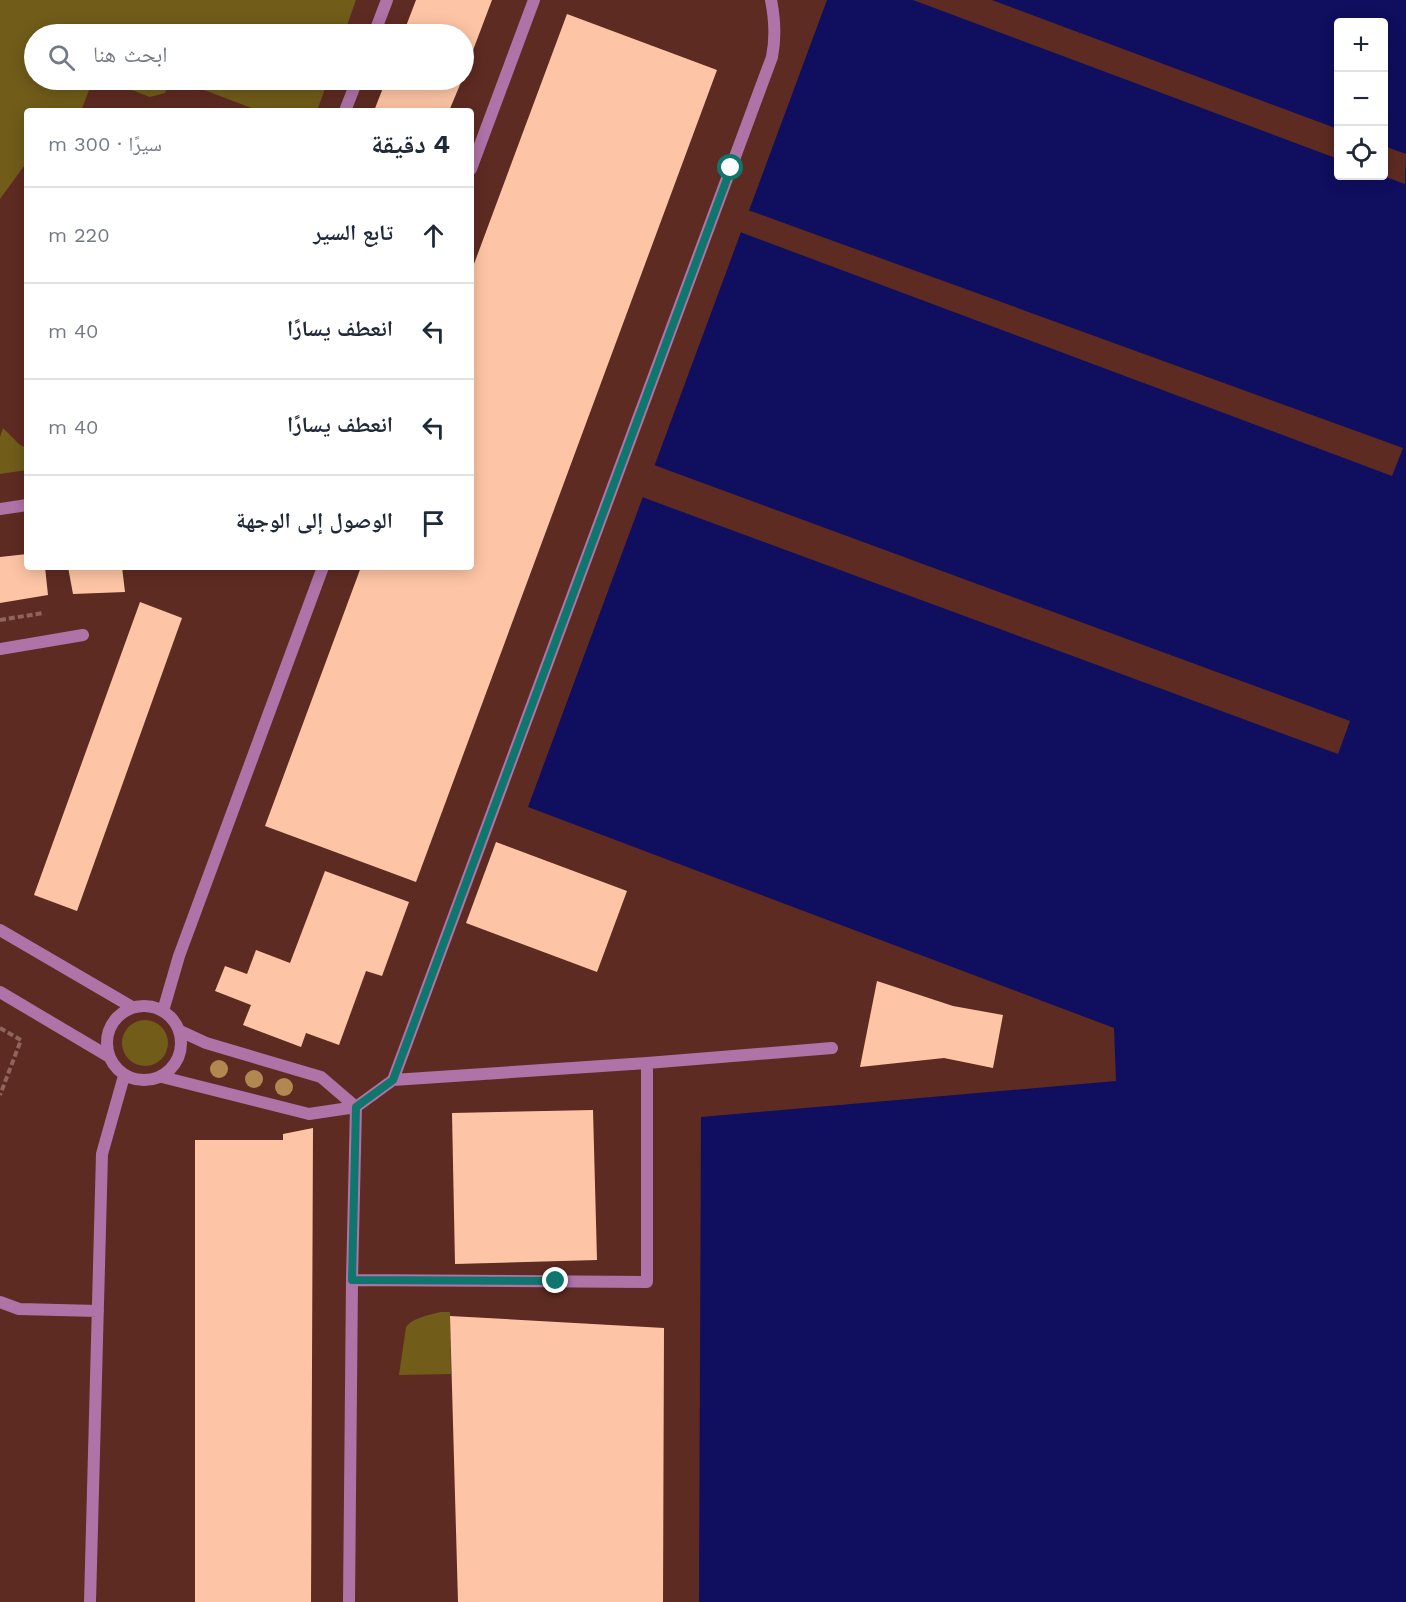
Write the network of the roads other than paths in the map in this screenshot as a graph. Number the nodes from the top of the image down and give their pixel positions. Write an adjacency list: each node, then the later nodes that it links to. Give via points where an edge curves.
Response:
1 (387, 0): 4 (lane)
2 (534, 0): 7 (lane)
3 (771, 0): 23 (lane, via 776,22 772,57)
4 (378, 24)
5 (353, 90): 6 (lane)
6 (346, 108)
7 (474, 161)
8 (24, 505): 9 (lane)
9 (0, 509)
10 (322, 570): 16 (lane, via 178,956)
11 (83, 635): 12 (lane)
12 (0, 649)
13 (0, 930): 15 (lane)
14 (0, 992): 19 (lane)
15 (132, 1007): 16 (lane, via 147,1005); 19 (lane, via 109,1030)
16 (163, 1011): 17 (lane)
17 (180, 1031): 22 (lane, via 179,1057); 24 (lane, via 206,1043 321,1077)
18 (832, 1048): 20 (lane)
19 (108, 1056): 21 (lane)
20 (647, 1063): 23 (lane); 25 (lane, via 647,1282)
21 (124, 1076): 22 (lane, via 137,1081); 27 (lane, via 102,1154)
22 (162, 1077): 24 (lane, via 309,1114)
23 (393, 1080): 24 (lane)
24 (356, 1107): 25 (lane)
25 (352, 1280): 29 (lane)
26 (0, 1302): 27 (lane, via 19,1309)
27 (98, 1311): 28 (lane)
28 (90, 1602)
29 (349, 1602)

